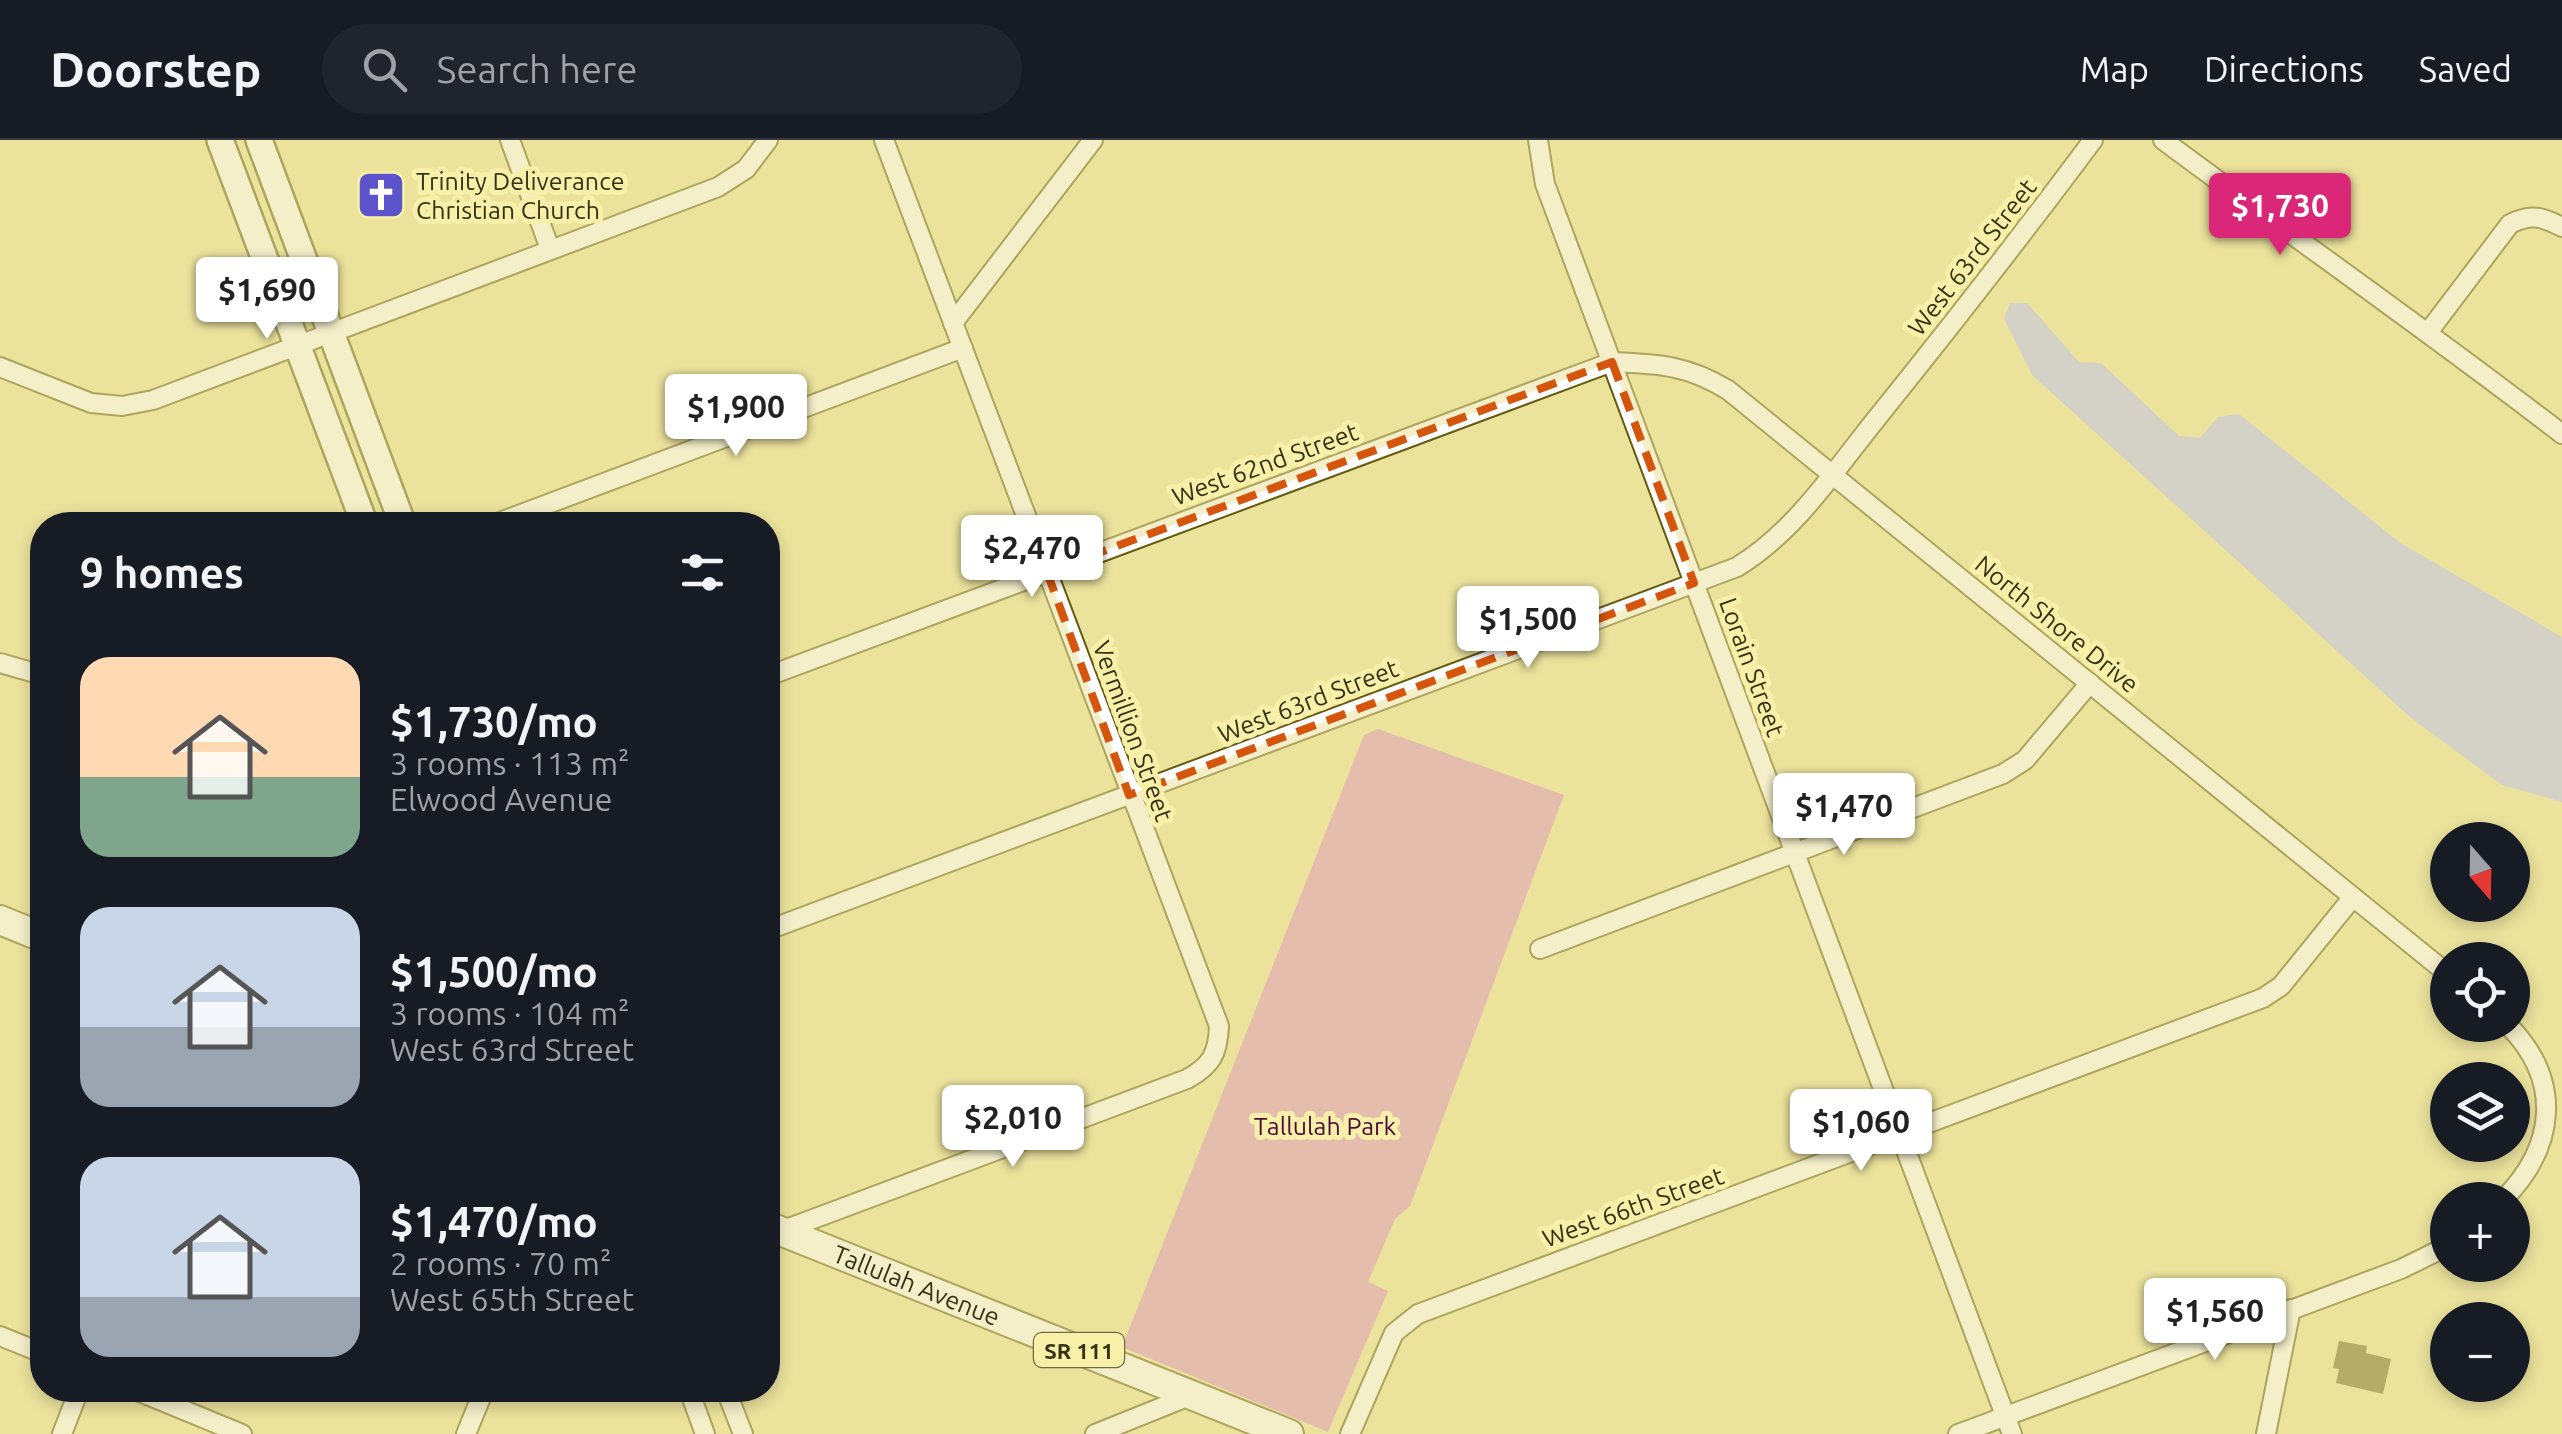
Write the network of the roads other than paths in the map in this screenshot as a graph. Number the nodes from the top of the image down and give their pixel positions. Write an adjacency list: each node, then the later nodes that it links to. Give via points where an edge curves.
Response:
1 (220, 140): 15 (street)
2 (259, 140): 14 (street)
3 (510, 140): 11 (street)
4 (768, 140): 11 (street, via 746,169 718,187)
5 (884, 140): 12 (street, Vermillion Street)
6 (1093, 140): 12 (street)
7 (1538, 140): 17 (street, Lorain Street, via 1545,184)
8 (2093, 140): 20 (street, West 63rd Street)
9 (2164, 140): 13 (street)
10 (2562, 226): 13 (street, via 2542,216 2510,224)
11 (550, 249): 14 (street)
12 (953, 323): 16 (street, Vermillion Street)
13 (2429, 331): 19 (street)
14 (331, 333): 15 (street); 22 (street)
15 (298, 346): 18 (street, via 122,406 91,403); 21 (street)
16 (963, 348): 23 (street); 24 (street, Vermillion Street)
17 (1612, 362): 20 (street, North Shore Drive, via 1674,365 1704,376); 24 (street, West 62nd Street); 25 (street, Lorain Street)
18 (0, 367)
19 (2562, 434)
20 (1832, 473): 25 (street, West 63rd Street, via 1762,552); 29 (street, North Shore Drive)
21 (360, 512)
22 (398, 512)
23 (527, 512)
24 (1047, 572): 27 (street, West 62nd Street); 30 (street, Vermillion Street)
25 (1694, 583): 30 (street, West 63rd Street); 31 (street, Lorain Street)
26 (0, 662): 28 (street)
27 (780, 672)
28 (30, 673)
29 (2090, 683): 31 (street, via 2025,760 2004,774); 32 (street, North Shore Drive)
30 (1129, 795): 34 (street, West 63rd Street); 41 (street, Vermillion Street, via 1219,1026 1214,1059 1187,1079)
31 (1793, 851): 36 (street); 39 (street, Lorain Street)
32 (2354, 896): 37 (street, North Shore Drive); 39 (street, West 66th Street, via 2281,986 2263,998)
33 (0, 920): 35 (main road)
34 (780, 926)
35 (30, 932)
36 (1540, 949)
37 (2430, 959)
38 (2529, 1042): 40 (street, via 2553,1099 2550,1128)
39 (1900, 1134): 53 (street, Lorain Street); 61 (street, West 66th Street, via 1418,1314 1394,1333)
40 (2520, 1182)
41 (780, 1226)
42 (780, 1230): 47 (main road, Tallulah Avenue / SR 111)
43 (2430, 1255): 44 (street)
44 (2291, 1309): 53 (street); 63 (street)
45 (0, 1336): 46 (street)
46 (30, 1347)
47 (1192, 1395): 59 (street); 60 (main road, Tallulah Avenue / SR 111)
48 (74, 1402): 54 (street)
49 (164, 1402): 55 (street)
50 (479, 1402): 56 (street)
51 (693, 1402): 57 (street)
52 (731, 1402): 58 (street)
53 (2009, 1425): 62 (street)
54 (62, 1434)
55 (242, 1434)
56 (466, 1434)
57 (705, 1434)
58 (743, 1434)
59 (1095, 1434)
60 (1289, 1434)
61 (1350, 1434)
62 (1958, 1434)
63 (2266, 1434)

